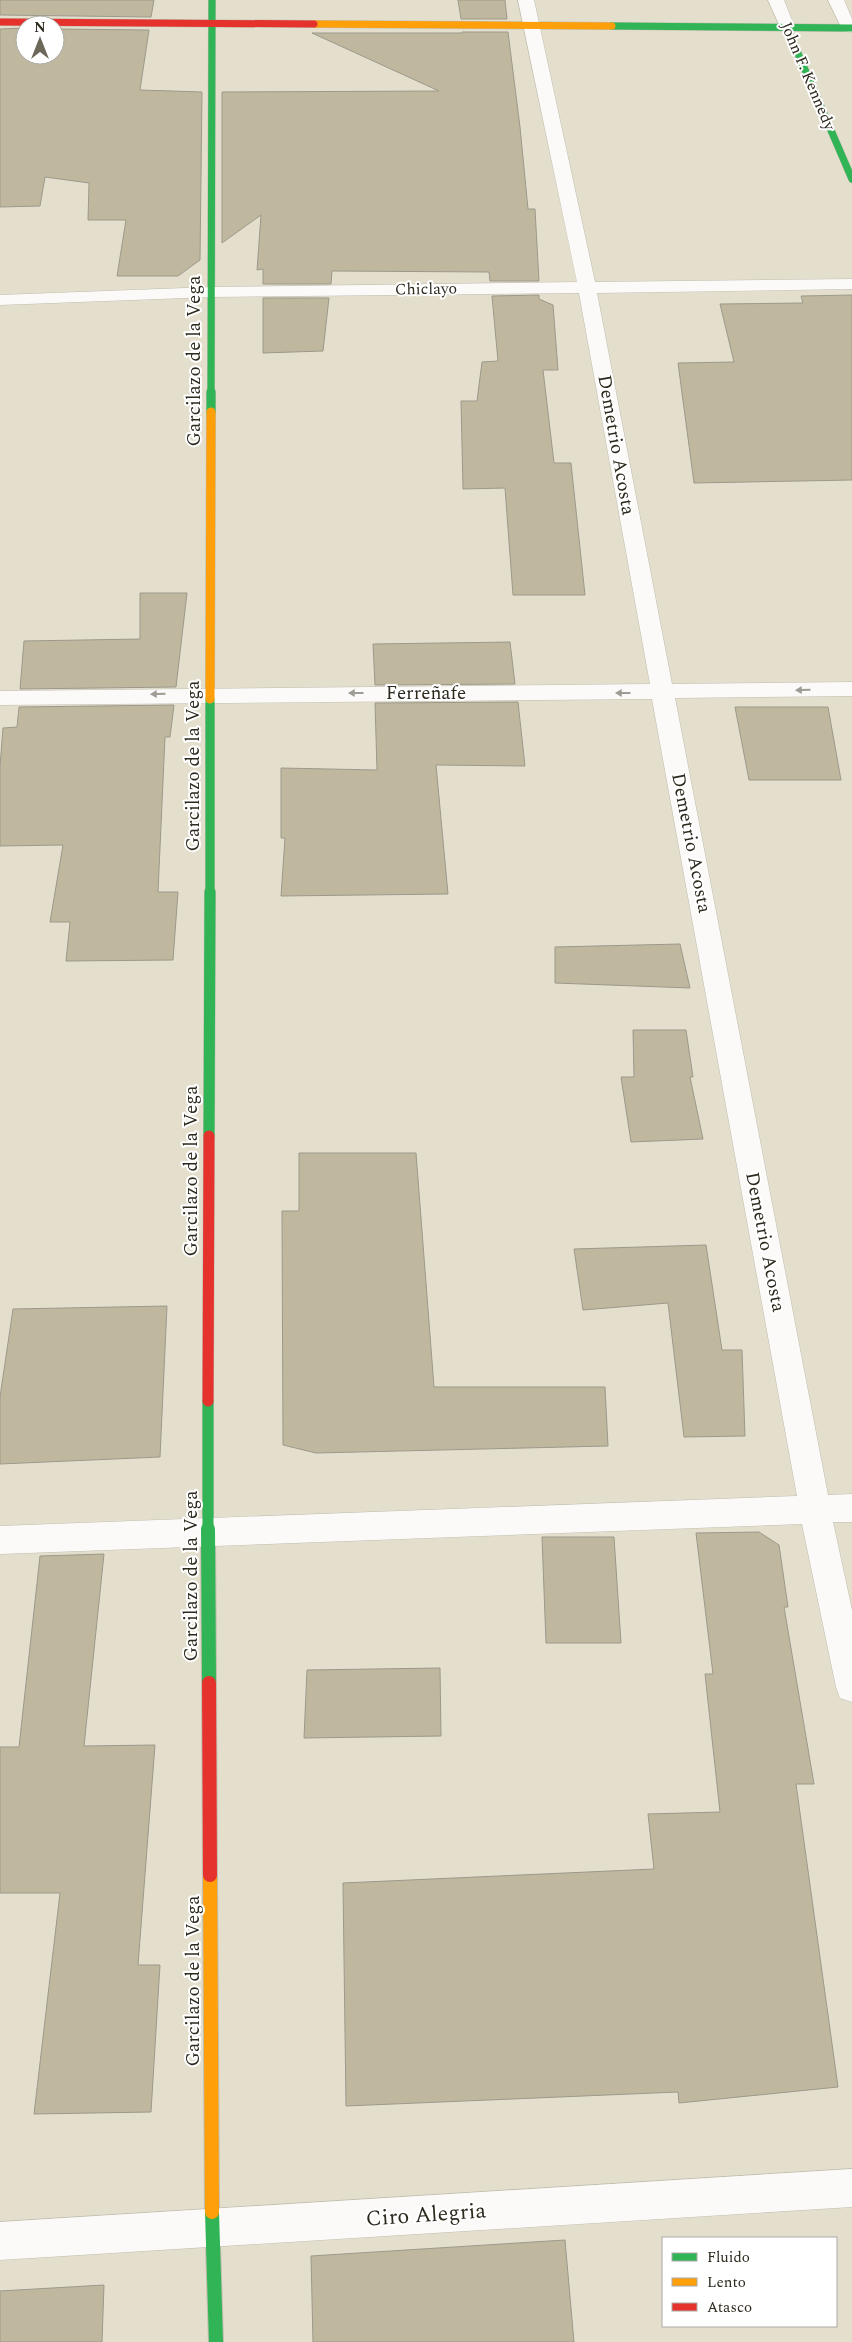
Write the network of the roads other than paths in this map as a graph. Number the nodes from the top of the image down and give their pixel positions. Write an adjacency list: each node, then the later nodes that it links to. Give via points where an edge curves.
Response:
1 (212, 0): 6 (street, Garcilazo de la Vega)
2 (526, 0): 7 (street, Demetrio Acosta)
3 (776, 0): 8 (street, John F. Kennedy)
4 (836, 0): 9 (street)
5 (0, 22): 6 (street)
6 (212, 24): 7 (street); 13 (street, Garcilazo de la Vega)
7 (531, 26): 8 (street); 12 (street, Demetrio Acosta)
8 (787, 28): 9 (street); 10 (street, John F. Kennedy)
9 (851, 31)
10 (852, 179)
11 (852, 284): 12 (street, Chiclayo)
12 (587, 287): 13 (street, Chiclayo); 16 (street, Demetrio Acosta)
13 (212, 292): 14 (street, Chiclayo); 17 (street, Garcilazo de la Vega)
14 (0, 300)
15 (852, 689): 16 (street, Ferreñafe, one-way to 16)
16 (662, 692): 17 (street, Ferreñafe, one-way to 17); 20 (street, Demetrio Acosta)
17 (210, 694): 18 (street, Ferreñafe, one-way to 18); 21 (street, Garcilazo de la Vega)
18 (0, 698)
19 (852, 1508): 20 (street)
20 (815, 1510): 21 (street); 23 (street, Demetrio Acosta)
21 (208, 1532): 22 (street); 25 (street, Garcilazo de la Vega)
22 (0, 1540)
23 (852, 1688)
24 (852, 2188): 25 (street, Ciro Alegria)
25 (212, 2228): 26 (street, Ciro Alegria); 27 (street, Garcilazo de la Vega)
26 (0, 2241)
27 (216, 2342)

